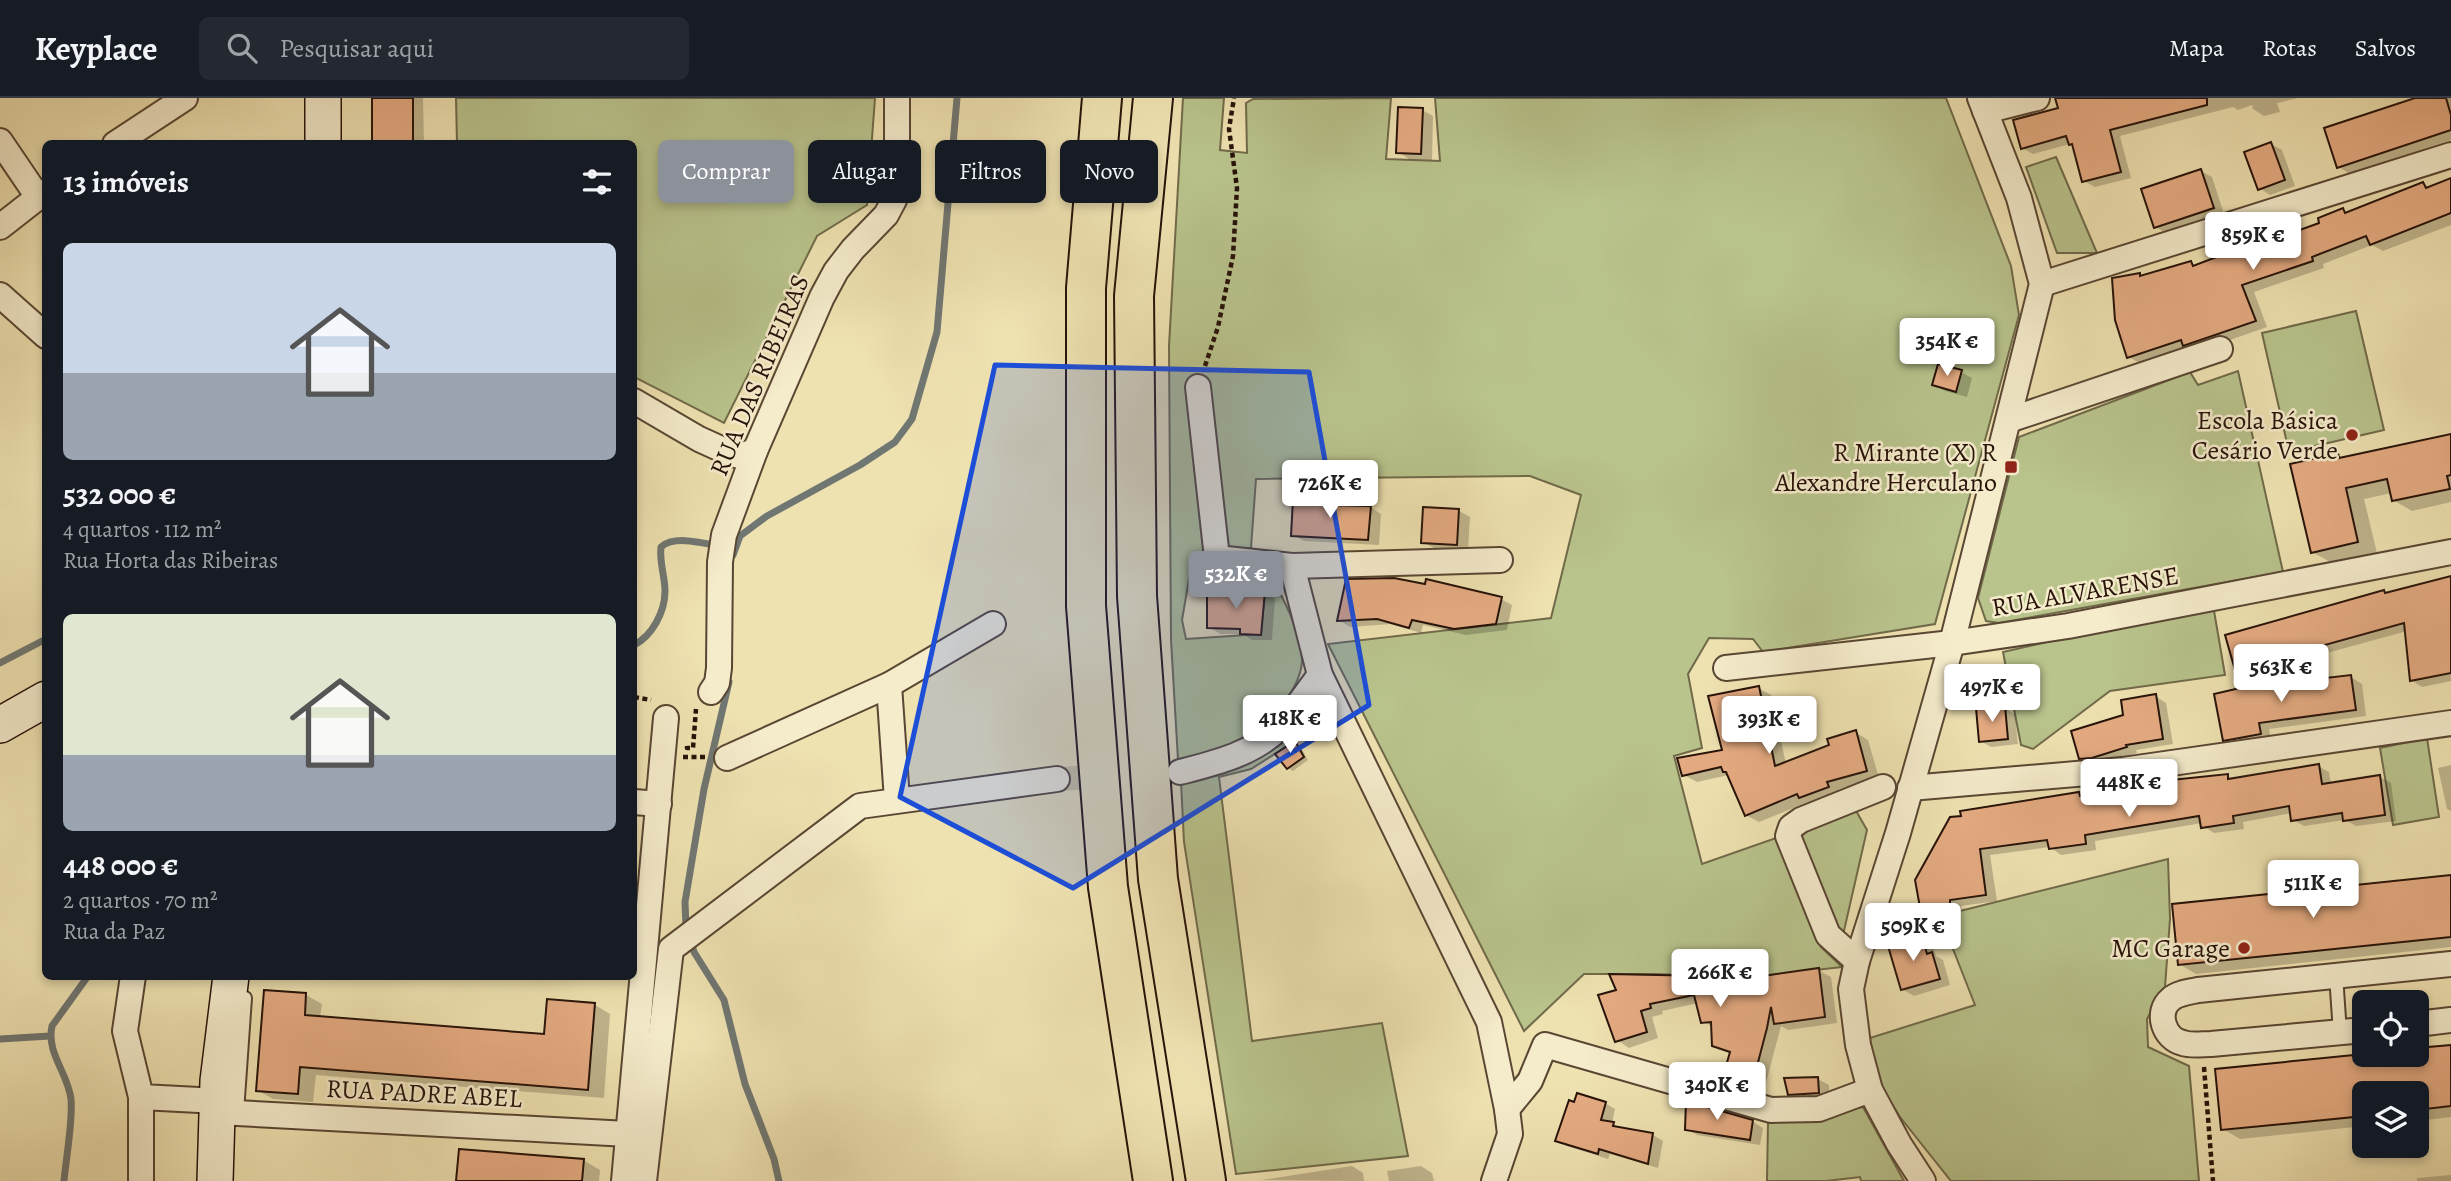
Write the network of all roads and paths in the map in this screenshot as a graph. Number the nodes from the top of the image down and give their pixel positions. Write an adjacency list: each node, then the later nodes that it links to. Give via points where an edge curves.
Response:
1 (185, 98): 9 (street)
2 (323, 98): 10 (main road)
3 (897, 98): 22 (street, RUA DAS RIBEIRAS, via 894,201 836,271)
4 (1102, 98): 63 (highway, via 1086,288 1086,606 1108,887)
5 (1153, 98): 64 (highway, via 1134,296 1137,596 1157,880)
6 (1234, 98): 19 (path, via 1228,129 1237,188 1233,256 1218,327)
7 (2036, 98): 8 (street)
8 (1982, 105): 15 (street, via 2018,198)
9 (121, 140)
10 (323, 140)
11 (0, 141): 13 (street)
12 (2451, 155): 15 (street)
13 (42, 194): 14 (street)
14 (0, 227)
15 (2042, 284): 21 (street)
16 (0, 295): 17 (street)
17 (42, 332)
18 (2220, 349): 21 (street)
19 (1198, 387): 25 (street, via 1217,558)
20 (637, 403): 22 (street, via 732,454)
21 (2009, 420): 27 (street)
22 (755, 451): 31 (street, RUA DAS RIBEIRAS, via 724,536 719,668)
23 (2451, 552): 27 (street, RUA ALVARENSE, via 2068,626)
24 (1500, 560): 25 (street)
25 (1292, 565): 29 (street)
26 (993, 624): 30 (street)
27 (1952, 643): 28 (street, RUA ALVARENSE); 41 (street)
28 (1726, 668)
29 (1320, 675): 38 (street, via 1279,728 1255,746 1220,762); 57 (street, via 1489,1023)
30 (889, 685): 37 (street); 42 (street)
31 (710, 692)
32 (42, 701): 35 (main road)
33 (666, 718): 36 (street)
34 (2451, 723): 41 (street, via 2123,770)
35 (0, 725)
36 (663, 756): 37 (path); 44 (street)
37 (727, 758)
38 (1180, 772)
39 (1057, 779): 42 (street)
40 (1883, 787): 45 (street, via 1801,820 1788,836 1828,935)
41 (1910, 788): 45 (street)
42 (897, 800): 62 (street, via 860,806 671,949)
43 (637, 802): 44 (street)
44 (659, 804): 58 (street)
45 (1857, 961): 54 (street, via 1851,989)
46 (2451, 964): 47 (street)
47 (2336, 975): 52 (lane); 53 (street, via 2198,990 2172,998 2163,1020 2168,1034 2182,1043)
48 (132, 980): 55 (street, via 125,1031)
49 (239, 983): 56 (main road)
50 (2451, 1020): 51 (street)
51 (2429, 1023)
52 (2352, 1031): 53 (street)
53 (2202, 1044): 67 (path)
54 (1870, 1090): 57 (street, via 1819,1109 1770,1110 1545,1045 1530,1081); 66 (street)
55 (141, 1097): 56 (street, RUA PADRE ABEL); 59 (street)
56 (224, 1108): 58 (street, RUA PADRE ABEL); 60 (main road)
57 (1507, 1109): 65 (street, via 1510,1134)
58 (628, 1135): 61 (street)
59 (141, 1181)
60 (215, 1181)
61 (624, 1181)
62 (645, 1181)
63 (1153, 1181)
64 (1206, 1181)
65 (1494, 1181)
66 (1923, 1181)
67 (2213, 1181)

